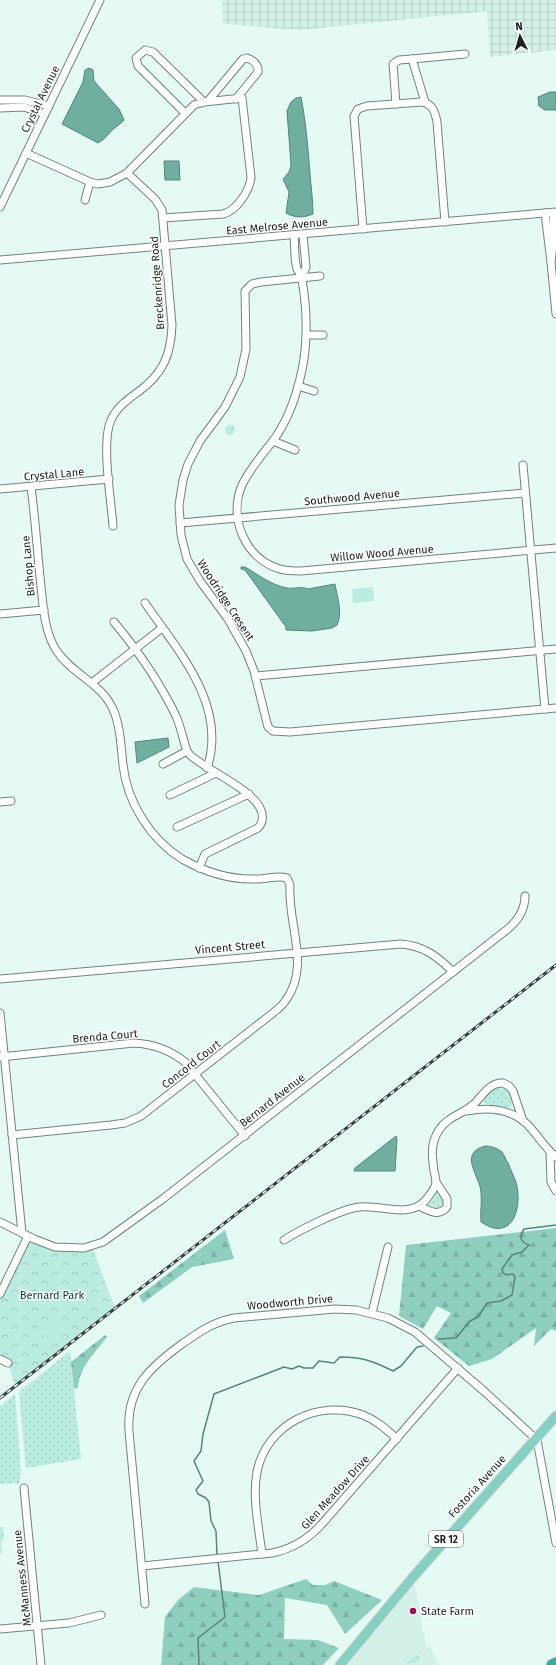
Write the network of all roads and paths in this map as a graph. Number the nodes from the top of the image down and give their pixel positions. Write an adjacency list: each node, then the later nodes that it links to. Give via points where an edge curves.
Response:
1 (100, 0): 9 (street, Crystal Avenue)
2 (465, 54): 3 (street)
3 (412, 59): 7 (street); 8 (street, via 396,61 393,64)
4 (239, 99): 6 (street); 6 (street, via 259,68 247,58 243,59); 20 (street, via 251,177 250,185 230,212)
5 (0, 100): 9 (street, via 26,100)
6 (206, 102): 11 (street, via 194,105); 11 (street, via 153,52 141,52 136,58 138,66)
7 (425, 102): 8 (street); 21 (street, via 433,108 437,122)
8 (396, 104): 22 (street, via 362,107 354,116)
9 (49, 106): 12 (street, Crystal Avenue)
10 (0, 108): 12 (street, via 24,107)
11 (185, 113): 14 (street)
12 (45, 114): 13 (street, Crystal Avenue)
13 (26, 153): 15 (street); 17 (street, Crystal Avenue)
14 (127, 172): 15 (street, via 110,182); 20 (street, Breckenridge Road, via 158,202)
15 (90, 182): 16 (street)
16 (85, 200)
17 (0, 207)
18 (545, 213): 19 (street, East Melrose Avenue); 21 (street, East Melrose Avenue); 27 (street)
19 (554, 213): 27 (street)
20 (163, 218): 25 (street, Breckenridge Road)
21 (445, 222): 22 (street, East Melrose Avenue)
22 (363, 229): 24 (street, East Melrose Avenue)
23 (294, 235): 24 (street, East Melrose Avenue); 25 (street, East Melrose Avenue); 29 (street, via 297,268)
24 (303, 235): 29 (street, via 306,267)
25 (165, 246): 26 (street, East Melrose Avenue); 38 (street, Breckenridge Road, via 172,325 170,350 156,378 122,404 110,421 106,437)
26 (0, 260)
27 (551, 262): 30 (street)
28 (320, 276): 29 (street)
29 (302, 278): 31 (street, Willow Wood Avenue); 43 (street, Woodridge Cresent, via 261,282 247,288 246,349 241,371 233,393 200,441 188,464 180,492)
30 (556, 314)
31 (306, 335): 32 (street); 33 (street, Willow Wood Avenue)
32 (323, 335)
33 (298, 386): 34 (street); 35 (street, Willow Wood Avenue, via 285,422)
34 (314, 390)
35 (273, 441): 36 (street); 42 (street, Willow Wood Avenue, via 243,485)
36 (295, 450)
37 (523, 465): 41 (street)
38 (109, 480): 39 (street, Crystal Lane); 44 (street, Breckenridge Road)
39 (31, 487): 40 (street, Crystal Lane); 48 (street, Bishop Lane)
40 (0, 489)
41 (525, 493): 42 (street, Southwood Avenue); 46 (street)
42 (238, 518): 43 (street, Southwood Avenue); 46 (street, Willow Wood Avenue, via 242,536 255,554 272,566 288,571)
43 (180, 523): 55 (street, Woodridge Cresent, via 187,559 200,582 237,633)
44 (113, 526)
45 (556, 548): 46 (street, Willow Wood Avenue)
46 (531, 551): 54 (street)
47 (145, 603): 51 (street)
48 (44, 610): 49 (street); 56 (street, Bishop Lane, via 52,642 64,660)
49 (0, 614)
50 (114, 622): 52 (street)
51 (162, 628): 52 (street); 61 (street, via 186,661 207,704 212,743)
52 (136, 647): 56 (street); 59 (street, via 176,716)
53 (556, 649): 54 (street)
54 (540, 651): 55 (street); 58 (street)
55 (256, 676): 58 (street, Woodridge Cresent, via 268,726 278,732)
56 (93, 682): 68 (street, Bishop Lane, via 107,698 116,715 125,777 140,815 163,844)
57 (556, 708): 58 (street, Woodridge Cresent)
58 (545, 709)
59 (187, 751): 60 (street); 61 (street)
60 (163, 764)
61 (207, 768): 62 (street)
62 (216, 773): 63 (street); 64 (street)
63 (249, 794): 67 (street); 68 (street, via 260,808 262,824 205,854)
64 (170, 795)
65 (11, 801): 66 (street)
66 (0, 802)
67 (177, 827)
68 (199, 868): 70 (street, Concord Court, via 238,878 287,878 290,885)
69 (525, 896): 71 (street, Bernard Avenue, via 523,908 512,926)
70 (297, 953): 71 (street, Vincent Street, via 409,944 432,953); 72 (street, Vincent Street); 75 (street, Concord Court, via 297,975 286,1000 274,1013)
71 (453, 972): 79 (street, Bernard Avenue)
72 (0, 979)
73 (0, 1013): 74 (street)
74 (2, 1057): 75 (street, Brenda Court, via 140,1044 173,1053); 78 (street)
75 (196, 1074): 78 (street, Concord Court, via 133,1120 111,1125); 79 (street, Brenda Court)
76 (467, 1111): 77 (street, via 482,1108 498,1110); 77 (street, via 490,1087 503,1083 513,1091); 81 (street, via 447,1120 436,1136 432,1150)
77 (523, 1121): 80 (street)
78 (12, 1135): 85 (street)
79 (245, 1136): 85 (street, Bernard Avenue, via 104,1242 84,1248 63,1248)
80 (553, 1155): 82 (street, via 551,1182)
81 (436, 1182): 83 (street, via 431,1194); 83 (street, via 447,1199 447,1207 437,1213)
82 (556, 1191)
83 (419, 1206): 86 (street, via 408,1210 357,1207)
84 (0, 1222): 85 (street, Bernard Avenue)
85 (25, 1234): 88 (street)
86 (284, 1240)
87 (388, 1247): 89 (street)
88 (0, 1294)
89 (372, 1313): 92 (street, Woodworth Drive, via 407,1327); 100 (street, Woodworth Drive, via 335,1309 226,1320 200,1331 150,1370 134,1395 128,1423)
90 (0, 1359): 91 (street)
91 (8, 1363)
92 (458, 1368): 94 (street, Woodworth Drive); 95 (street, Glen Meadow Drive)
93 (556, 1416): 94 (main road, Fostoria Avenue / SR 12)
94 (536, 1438): 97 (street); 107 (main road, Fostoria Avenue / SR 12, via 413,1577)
95 (397, 1439): 99 (street, Glen Meadow Drive, via 303,1542 288,1549); 99 (street, via 371,1418 343,1410 314,1412 285,1427 268,1445 257,1472 256,1492)
96 (24, 1488): 103 (street, McManness Avenue)
97 (555, 1533): 98 (street)
98 (556, 1543)
99 (262, 1554): 100 (street, Glen Meadow Drive)
100 (142, 1566): 101 (street, Woodworth Drive)
101 (145, 1604)
102 (101, 1615): 103 (street, via 69,1623)
103 (38, 1626): 104 (street); 106 (street, McManness Avenue)
104 (0, 1629)
105 (556, 1663): 108 (highway)
106 (41, 1665)
107 (340, 1665)
108 (552, 1665)

